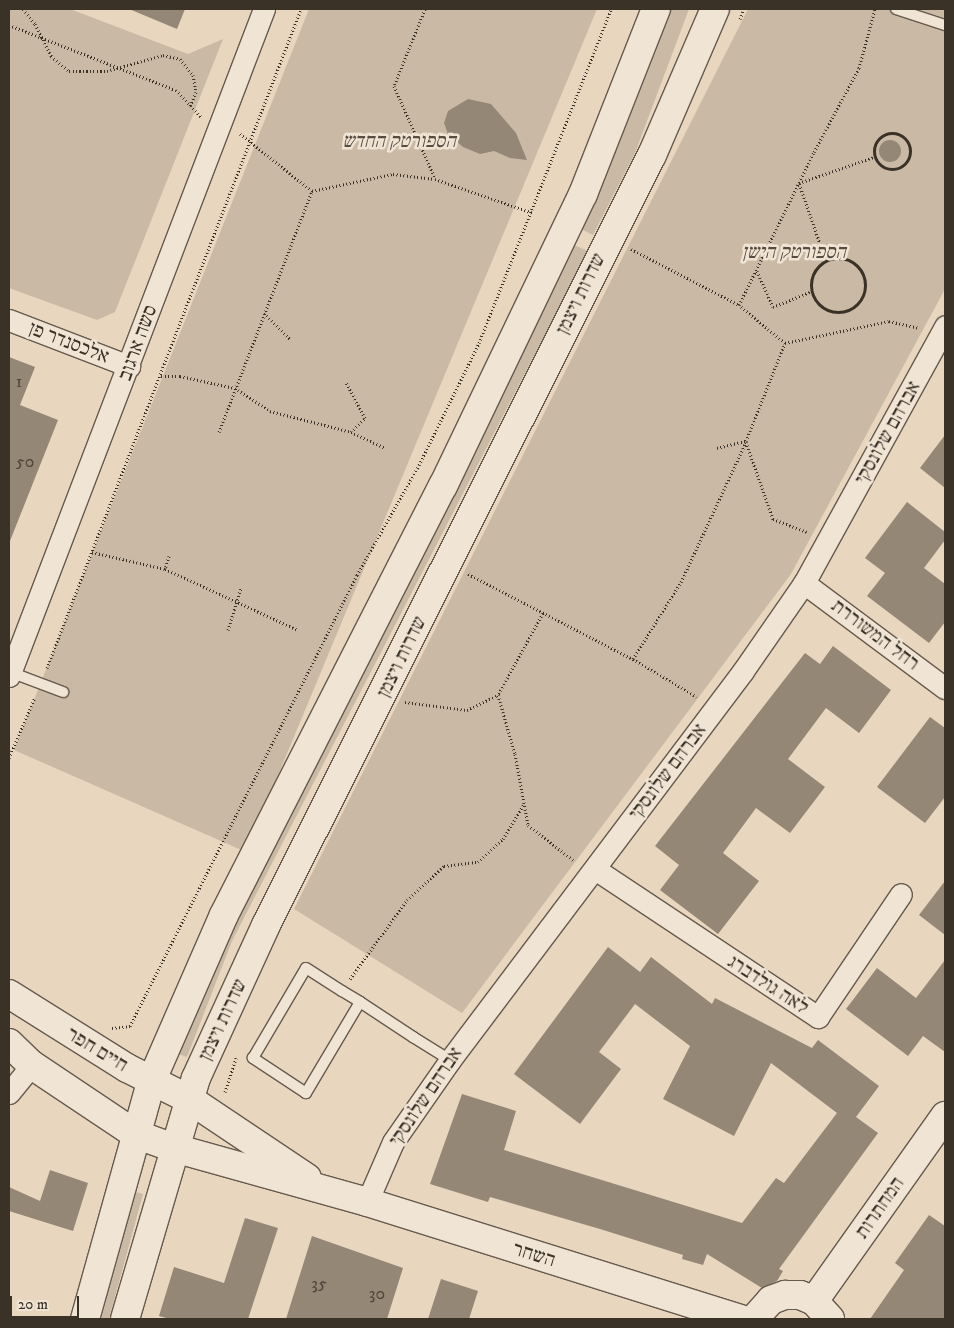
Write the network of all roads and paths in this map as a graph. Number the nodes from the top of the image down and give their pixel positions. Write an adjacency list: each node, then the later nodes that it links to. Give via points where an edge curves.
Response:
1 (23, 9): 12 (path)
2 (264, 9): 33 (street, סשה ארגוב)
3 (301, 9): 17 (path)
4 (425, 9): 19 (path, via 394,86)
5 (611, 9): 22 (path)
6 (656, 9): 72 (main road, שדרות ויצמן, via 582,194 443,486 224,915)
7 (715, 9): 74 (main road, שדרות ויצמן, via 652,155 266,925)
8 (875, 9): 20 (path, via 859,68)
9 (896, 9): 10 (lane)
10 (945, 24)
11 (9, 25): 12 (path)
12 (42, 38): 13 (path); 13 (path, via 51,56 69,71 88,73)
13 (119, 68): 14 (path, via 176,90); 14 (path, via 163,55 180,59 193,75 196,92)
14 (190, 106): 15 (path)
15 (196, 115)
16 (234, 131): 17 (path, via 244,135)
17 (249, 144): 21 (path); 34 (path)
18 (874, 157): 18 (path, via 874,144 883,135 896,133 909,145 909,156 898,168 881,166); 20 (path)
19 (435, 179): 21 (path, via 392,174); 22 (path)
20 (799, 183): 24 (path); 25 (path)
21 (312, 191): 28 (path)
22 (533, 213): 68 (path, via 479,343 420,465 357,575)
23 (629, 248): 27 (path)
24 (826, 261): 26 (path, via 814,274); 26 (path, via 852,262 863,275 864,293 854,308 837,312 820,306)
25 (756, 271): 26 (path, via 773,307); 27 (path)
26 (812, 291)
27 (739, 305): 32 (path)
28 (264, 313): 31 (path); 36 (path)
29 (9, 320): 33 (street, אלכסנדר פן)
30 (942, 333): 32 (path, via 889,321); 42 (street, אברהם שלונסקי)
31 (291, 340)
32 (785, 343): 39 (path)
33 (129, 366): 54 (street, סשה ארגוב)
34 (161, 376): 36 (path, via 180,376); 43 (path)
35 (346, 382): 38 (path, via 365,418)
36 (235, 388): 37 (path); 38 (path, via 270,411)
37 (219, 432)
38 (351, 432): 40 (path)
39 (746, 441): 41 (path); 42 (path, via 773,519); 53 (path, via 681,582)
40 (386, 448)
41 (717, 448)
42 (830, 538): 47 (street, אברהם שלונסקי)
43 (92, 552): 45 (path); 55 (path)
44 (169, 556): 45 (path)
45 (165, 569): 49 (path)
46 (464, 571): 50 (path)
47 (804, 583): 56 (street, רחל המשוררת); 60 (street, אברהם שלונסקי)
48 (241, 588): 49 (path)
49 (237, 601): 51 (path); 52 (path)
50 (543, 613): 53 (path); 58 (path)
51 (228, 630)
52 (298, 630)
53 (633, 659): 60 (path)
54 (10, 674): 55 (lane)
55 (40, 684): 57 (lane); 61 (path)
56 (945, 688)
57 (63, 692)
58 (498, 695): 59 (path, via 467,710); 62 (path, via 516,754)
59 (399, 701)
60 (715, 709): 63 (street, אברהם שלונסקי)
61 (9, 758)
62 (524, 804): 63 (path, via 528,825); 65 (path, via 503,839 478,862 444,866 407,900)
63 (588, 867): 64 (street, לאה גולדברג, via 818,1017); 70 (street, אברהם שלונסקי)
64 (901, 894)
65 (342, 991): 67 (lane); 67 (lane, via 306,968 253,1058 306,1093)
66 (9, 994): 72 (main road, חיים חפר)
67 (360, 1002): 70 (lane)
68 (130, 1026)
69 (9, 1043): 71 (main road)
70 (450, 1060): 79 (street, אברהם שלונסקי, via 393,1142)
71 (32, 1065): 73 (street); 76 (main road)
72 (151, 1082): 74 (main road, חיים חפר); 76 (main road, שדרות ויצמן)
73 (9, 1093)
74 (189, 1099): 77 (main road, שדרות ויצמן); 78 (main road, השחר)
75 (945, 1116): 80 (main road, המחתרות)
76 (135, 1134): 77 (main road, השחר); 81 (main road, שדרות ויצמן)
77 (174, 1148): 78 (main road, השחר); 82 (main road, שדרות ויצמן)
78 (327, 1191): 79 (main road, השחר)
79 (367, 1202): 83 (main road, השחר)
80 (822, 1310): 84 (main road, via 800,1296 785,1295 771,1300)
81 (85, 1319)
82 (125, 1319)
83 (740, 1319)
84 (754, 1319)

